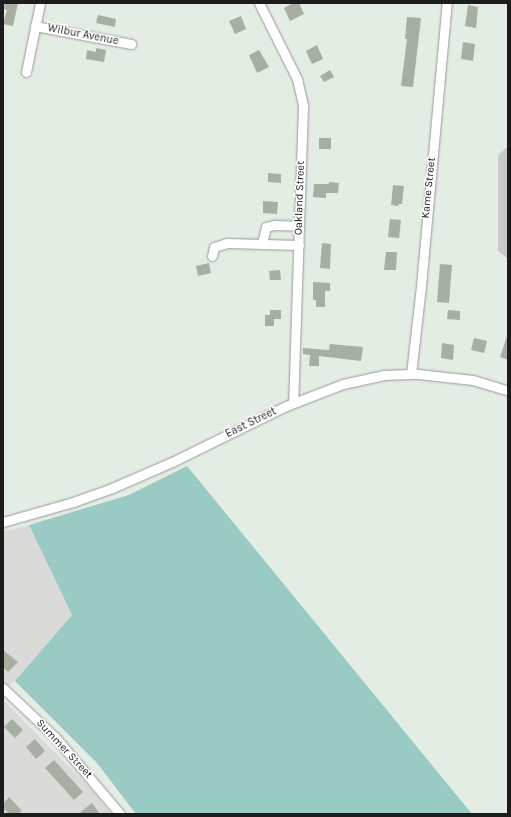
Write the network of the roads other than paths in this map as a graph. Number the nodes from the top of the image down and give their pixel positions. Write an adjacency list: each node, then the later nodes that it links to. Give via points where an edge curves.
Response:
1 (40, 3): 4 (street)
2 (260, 3): 7 (street, Oakland Street, via 297,79 303,106)
3 (448, 3): 11 (street, Kame Street)
4 (35, 26): 5 (street, Wilbur Avenue); 6 (street)
5 (131, 44)
6 (26, 72)
7 (299, 226): 8 (street, via 266,227); 9 (street, Oakland Street)
8 (262, 243): 9 (street); 10 (street, via 220,244 214,247)
9 (298, 245): 13 (street, Oakland Street)
10 (212, 256)
11 (411, 374): 12 (street, East Street, via 473,380); 13 (street, East Street, via 366,378)
12 (508, 391)
13 (293, 403): 14 (street, East Street, via 112,488)
14 (3, 522)
15 (3, 688): 16 (street, Summer Street, via 55,736)
16 (120, 814)

